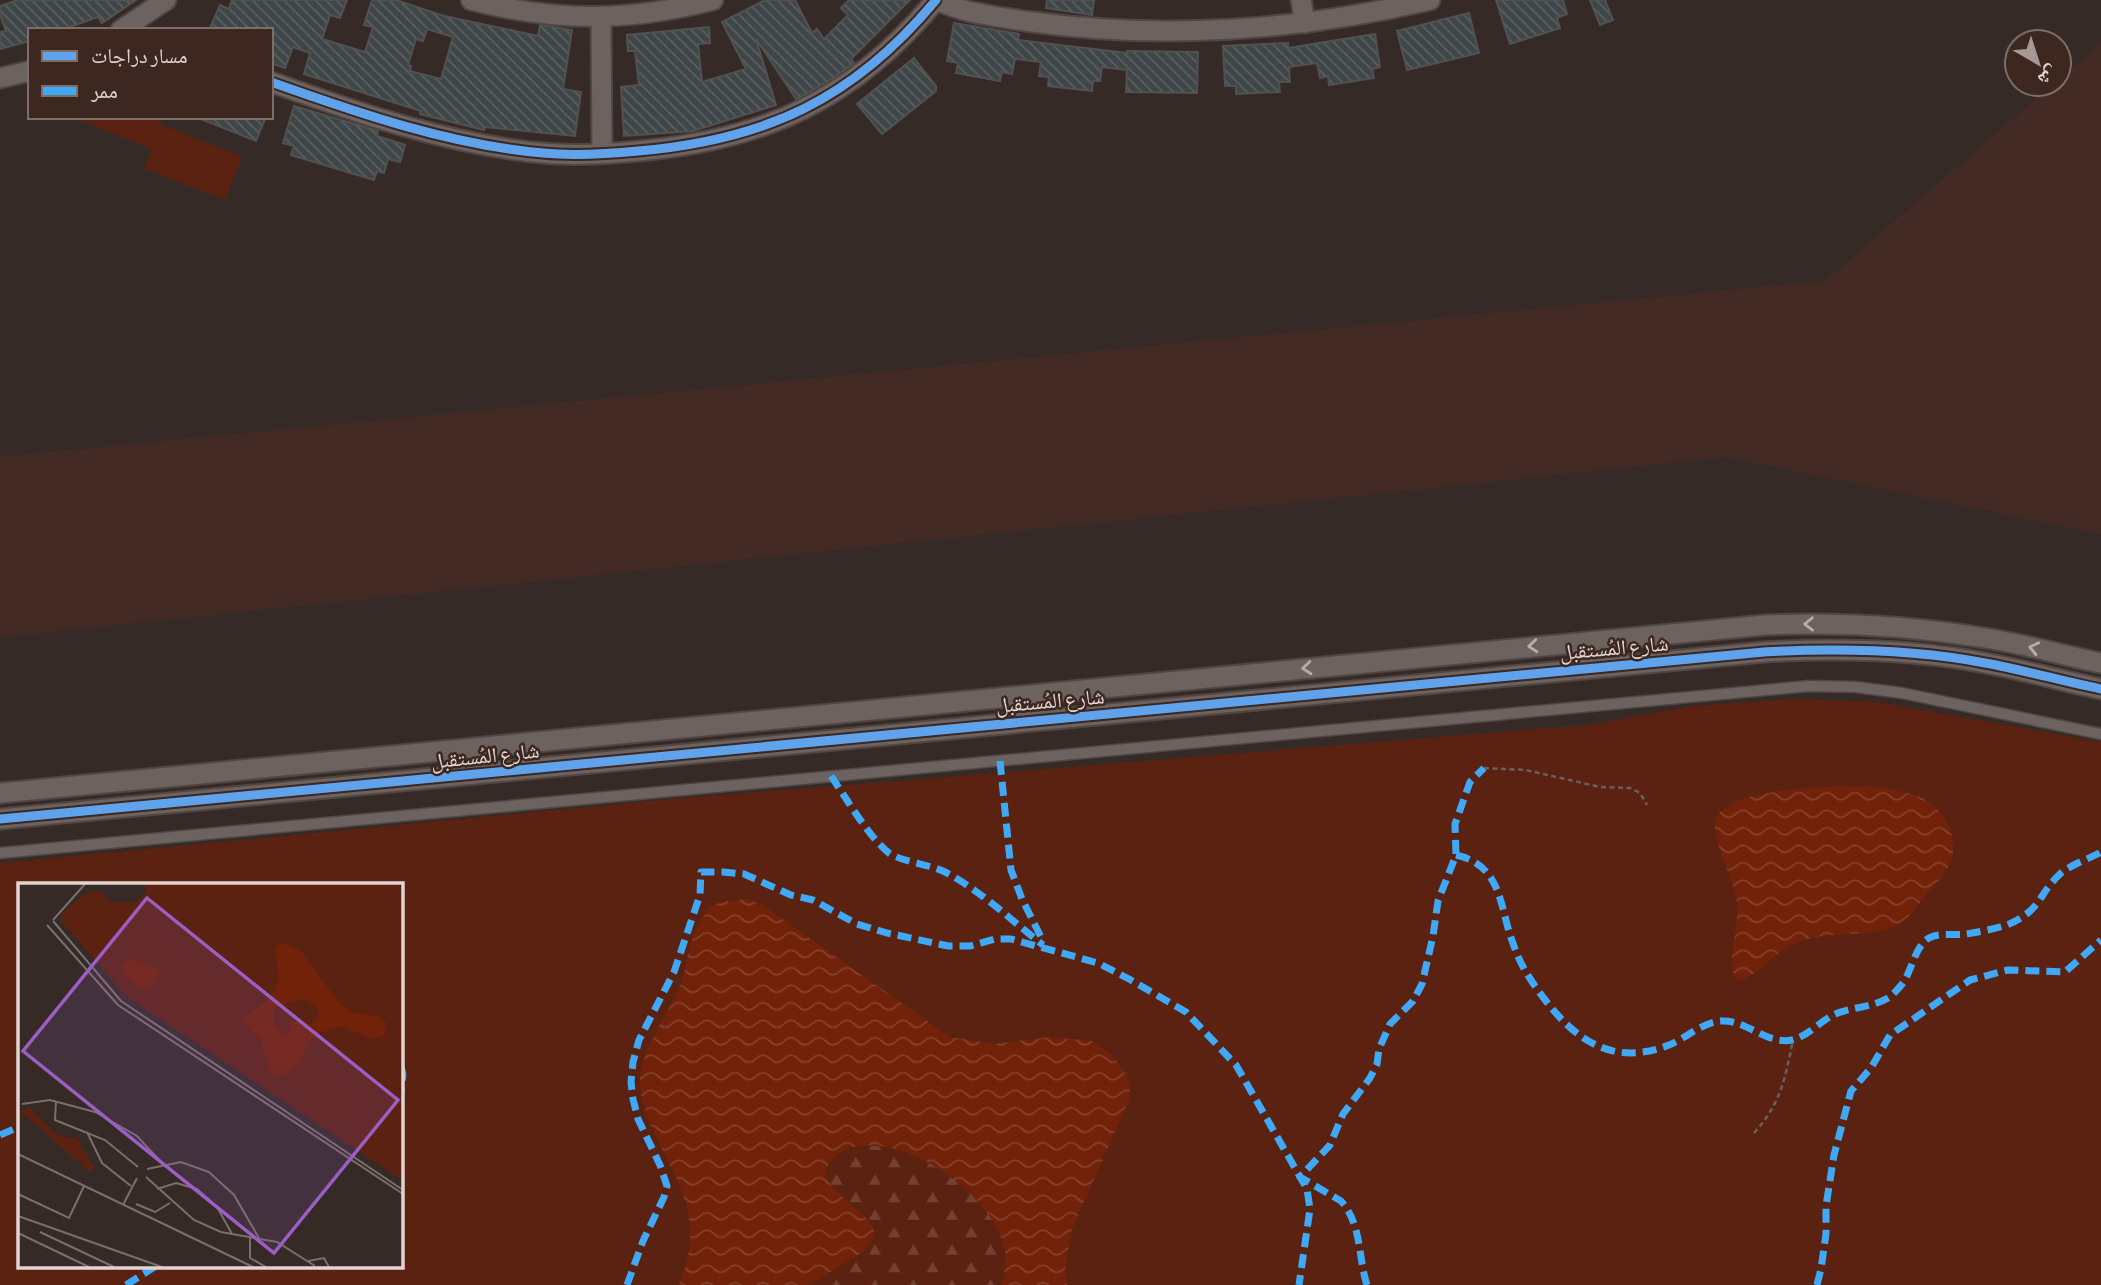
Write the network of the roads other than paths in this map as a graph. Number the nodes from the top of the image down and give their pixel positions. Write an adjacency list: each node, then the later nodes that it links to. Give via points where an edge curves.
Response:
1 (166, 0): 9 (street)
2 (471, 0): 7 (street, via 536,14)
3 (713, 0): 7 (street, via 655,13)
4 (937, 0): 8 (street, via 967,12 1100,29 1176,31); 13 (street, via 866,70 789,117 697,144)
5 (1301, 0): 8 (street)
6 (1430, 0): 8 (street)
7 (601, 18): 13 (street)
8 (1305, 23)
9 (145, 24)
10 (28, 71): 11 (street)
11 (0, 78)
12 (273, 83): 13 (street, via 473,142 544,153)
13 (602, 153)
14 (2101, 663): 17 (street, شارع المُستقبل, one-way to 17, via 1988,638 1900,626 1753,626)
15 (2101, 689): 18 (street, شارع المُستقبل, via 1943,656 1856,649 1764,652)
16 (2101, 734): 19 (lane, via 1902,693 1810,686)
17 (0, 793)
18 (0, 819)
19 (0, 853)

